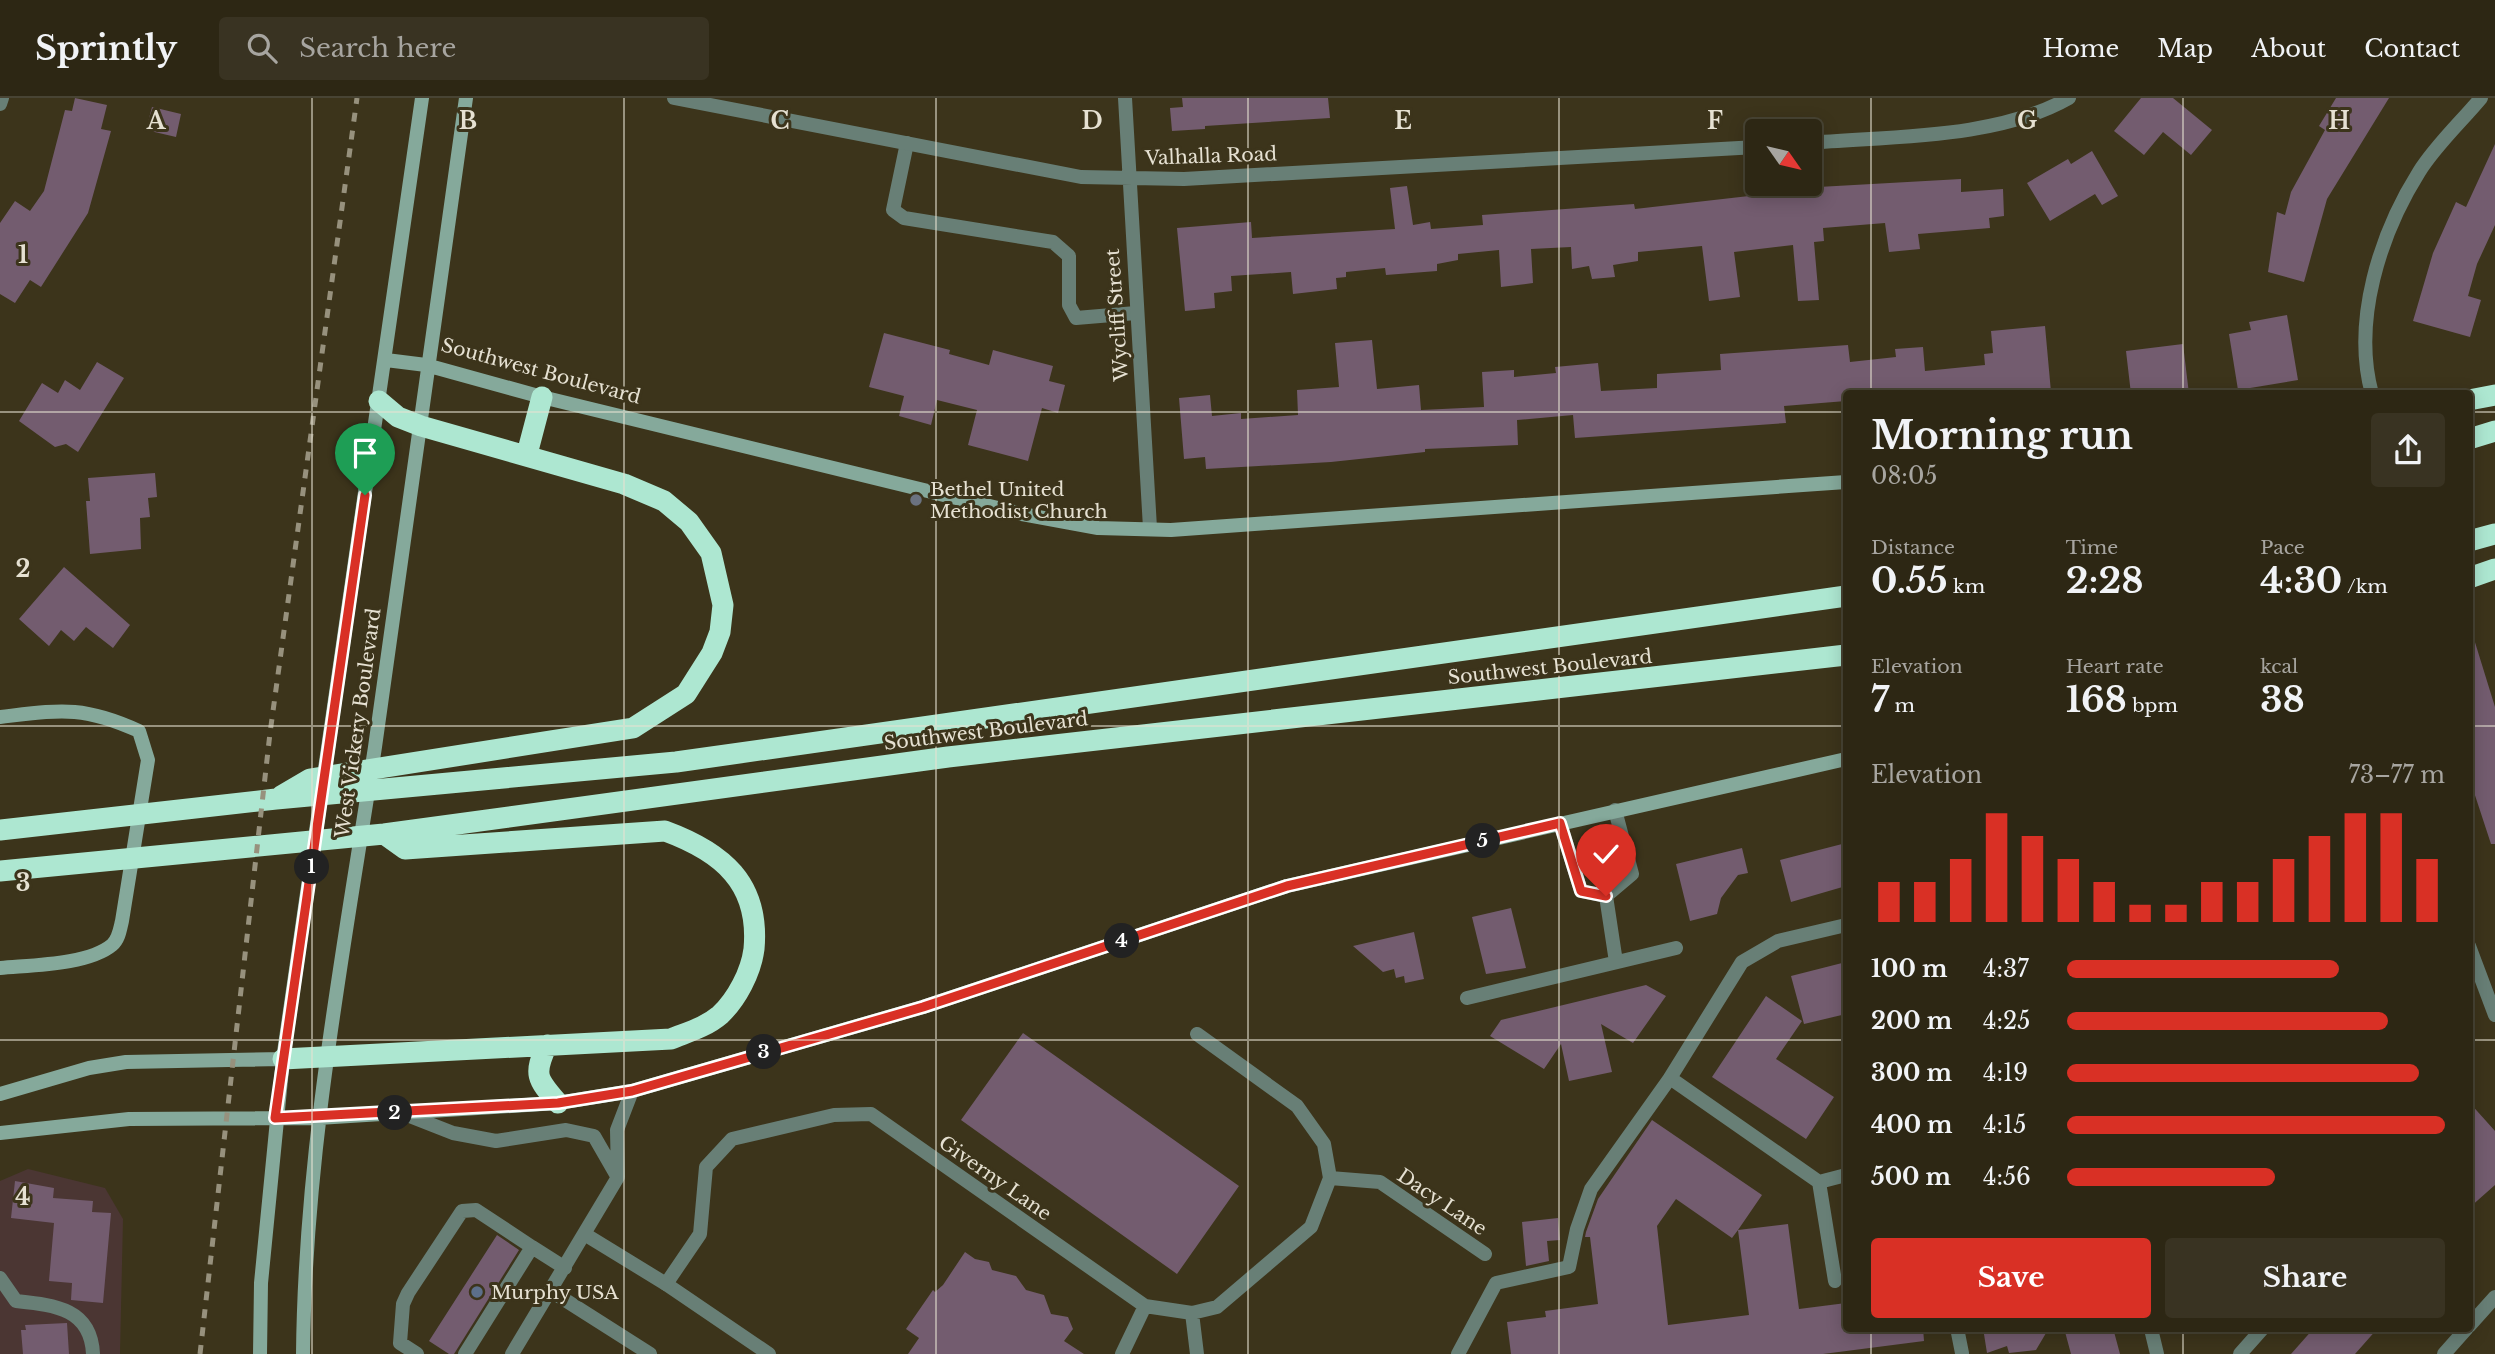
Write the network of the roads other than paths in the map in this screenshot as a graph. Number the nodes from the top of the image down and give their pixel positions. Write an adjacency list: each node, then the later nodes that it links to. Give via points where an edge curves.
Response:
1 (2, 98): 8 (street)
2 (422, 98): 14 (main road, West Vickery Boulevard)
3 (466, 98): 15 (main road, West Vickery Boulevard)
4 (674, 98): 10 (street, Valhalla Road)
5 (1125, 98): 12 (street, Wycliff Street)
6 (2069, 98): 9 (street, via 2034,114 1979,128)
7 (2481, 98): 16 (street, via 2420,170 2389,227 2371,295 2366,337)
8 (0, 104)
9 (1822, 142)
10 (907, 143): 12 (street, Valhalla Road, via 1081,177); 13 (street, via 892,210 904,218 1053,242 1069,256 1069,305 1076,318)
11 (1745, 148): 12 (street, Valhalla Road, via 1184,179)
12 (1128, 178): 13 (street, Wycliff Street)
13 (1136, 313): 26 (street, Wycliff Street)
14 (386, 360): 15 (main road, Southwest Boulevard); 20 (main road, West Vickery Boulevard)
15 (426, 365): 18 (main road, Southwest Boulevard); 21 (main road, West Vickery Boulevard)
16 (2372, 390)
17 (2495, 395): 19 (highway)
18 (542, 397): 24 (highway); 26 (main road, Southwest Boulevard, via 1021,514 1098,528)
19 (2473, 399)
20 (379, 401): 21 (highway, via 398,417); 52 (main road, West Vickery Boulevard)
21 (421, 426): 24 (highway); 51 (main road, West Vickery Boulevard)
22 (2495, 431): 23 (highway)
23 (2473, 438)
24 (527, 454): 35 (highway, via 664,501 711,552 723,605 720,632 686,694 633,728 310,779)
25 (1843, 482): 26 (main road, Southwest Boulevard, via 1185,530)
26 (1150, 528)
27 (2495, 534): 28 (highway)
28 (2473, 540)
29 (2495, 569): 30 (highway)
30 (2473, 577)
31 (1843, 596): 35 (highway, Southwest Boulevard, via 676,762)
32 (1843, 655): 39 (highway, Southwest Boulevard, via 948,757)
33 (0, 717): 46 (main road, via 67,709 108,717 139,731 148,760 122,921 112,945 56,963)
34 (1843, 760): 36 (main road)
35 (276, 799): 38 (highway, Southwest Boulevard)
36 (1615, 810): 37 (main road); 41 (street, via 1632,874)
37 (1560, 823): 41 (street, via 1581,891); 54 (main road, via 1287,886 923,1007)
38 (0, 830)
39 (384, 834): 40 (highway, Southwest Boulevard); 50 (highway, via 405,849 665,831 689,840 722,862 751,899 756,928 752,963 721,1014 703,1027 671,1039)
40 (0, 872)
41 (1606, 896): 45 (street)
42 (1843, 926): 53 (street, via 1778,941 1742,962)
43 (1676, 948): 45 (street)
44 (2473, 957): 48 (street)
45 (1616, 962): 47 (street)
46 (0, 968)
47 (1466, 998)
48 (2495, 1015)
49 (1197, 1034): 63 (street, via 1297,1106 1324,1144)
50 (547, 1045): 51 (highway); 56 (highway, via 538,1065 539,1082)
51 (328, 1056): 52 (highway); 59 (main road, West Vickery Boulevard)
52 (283, 1059): 55 (main road, via 126,1062); 58 (main road, West Vickery Boulevard)
53 (1670, 1078): 64 (street); 91 (street, via 1591,1189 1569,1267 1496,1283)
54 (632, 1091): 56 (main road); 62 (street, via 617,1130)
55 (0, 1094)
56 (558, 1103): 57 (main road)
57 (402, 1113): 59 (main road); 62 (street, via 453,1133 496,1140 566,1130 594,1136)
58 (275, 1118): 59 (main road); 60 (main road, via 129,1119); 83 (main road, West Vickery Boulevard, via 261,1283)
59 (318, 1118): 84 (main road, West Vickery Boulevard)
60 (0, 1133)
61 (1843, 1176): 64 (street)
62 (618, 1177): 65 (street)
63 (1331, 1178): 67 (street, Dacy Lane, via 1380,1182); 75 (street, Giverny Lane, via 1311,1227 1217,1307)
64 (1819, 1182): 70 (street)
65 (586, 1235): 68 (street); 71 (street)
66 (532, 1247): 68 (street); 85 (street, via 476,1210 462,1211 403,1304 400,1343); 86 (street)
67 (1485, 1254)
68 (565, 1268): 72 (street)
69 (0, 1278): 82 (street, via 16,1301 50,1305 79,1317 92,1336)
70 (1835, 1281)
71 (666, 1284): 74 (street, Giverny Lane, via 700,1234 706,1167 732,1139 834,1115 871,1114); 88 (street)
72 (551, 1291): 81 (street); 87 (street)
73 (2495, 1297): 76 (street)
74 (1145, 1306): 75 (street, Giverny Lane); 89 (street)
75 (1192, 1313): 90 (street)
76 (2473, 1321)
77 (1957, 1332): 92 (street)
78 (2152, 1332): 93 (street)
79 (2259, 1332): 94 (street)
80 (2464, 1332): 95 (street)
81 (518, 1352)
82 (93, 1354)
83 (260, 1354)
84 (303, 1354)
85 (417, 1354)
86 (464, 1354)
87 (650, 1354)
88 (769, 1354)
89 (1122, 1354)
90 (1196, 1354)
91 (1458, 1354)
92 (1959, 1354)
93 (2157, 1354)
94 (2240, 1354)
95 (2444, 1354)

